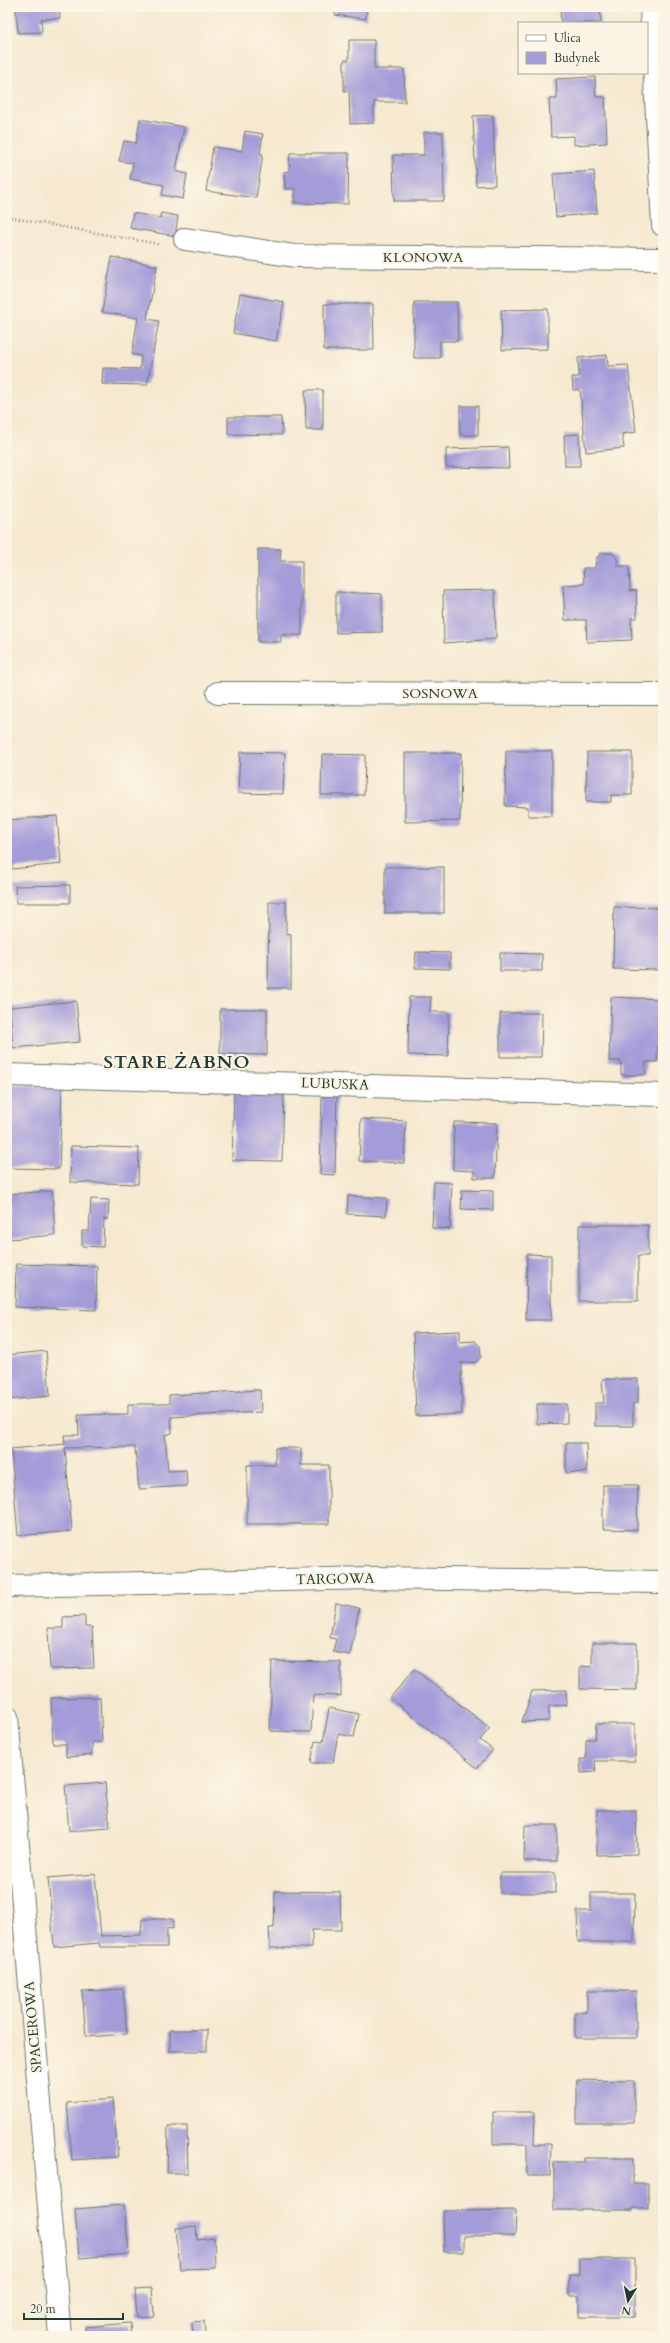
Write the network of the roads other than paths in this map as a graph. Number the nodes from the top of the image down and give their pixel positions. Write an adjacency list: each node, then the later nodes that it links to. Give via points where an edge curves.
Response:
1 (652, 7): 2 (street)
2 (663, 225)
3 (185, 239): 4 (street, KLONOWA, via 295,256)
4 (663, 259)
5 (218, 693): 6 (street, SOSNOWA)
6 (663, 694)
7 (7, 1075): 8 (street, LUBUSKA)
8 (663, 1095)
9 (663, 1582): 10 (street, TARGOWA, via 372,1578)
10 (7, 1586)
11 (7, 1718): 12 (street, SPACEROWA)
12 (60, 2336)

